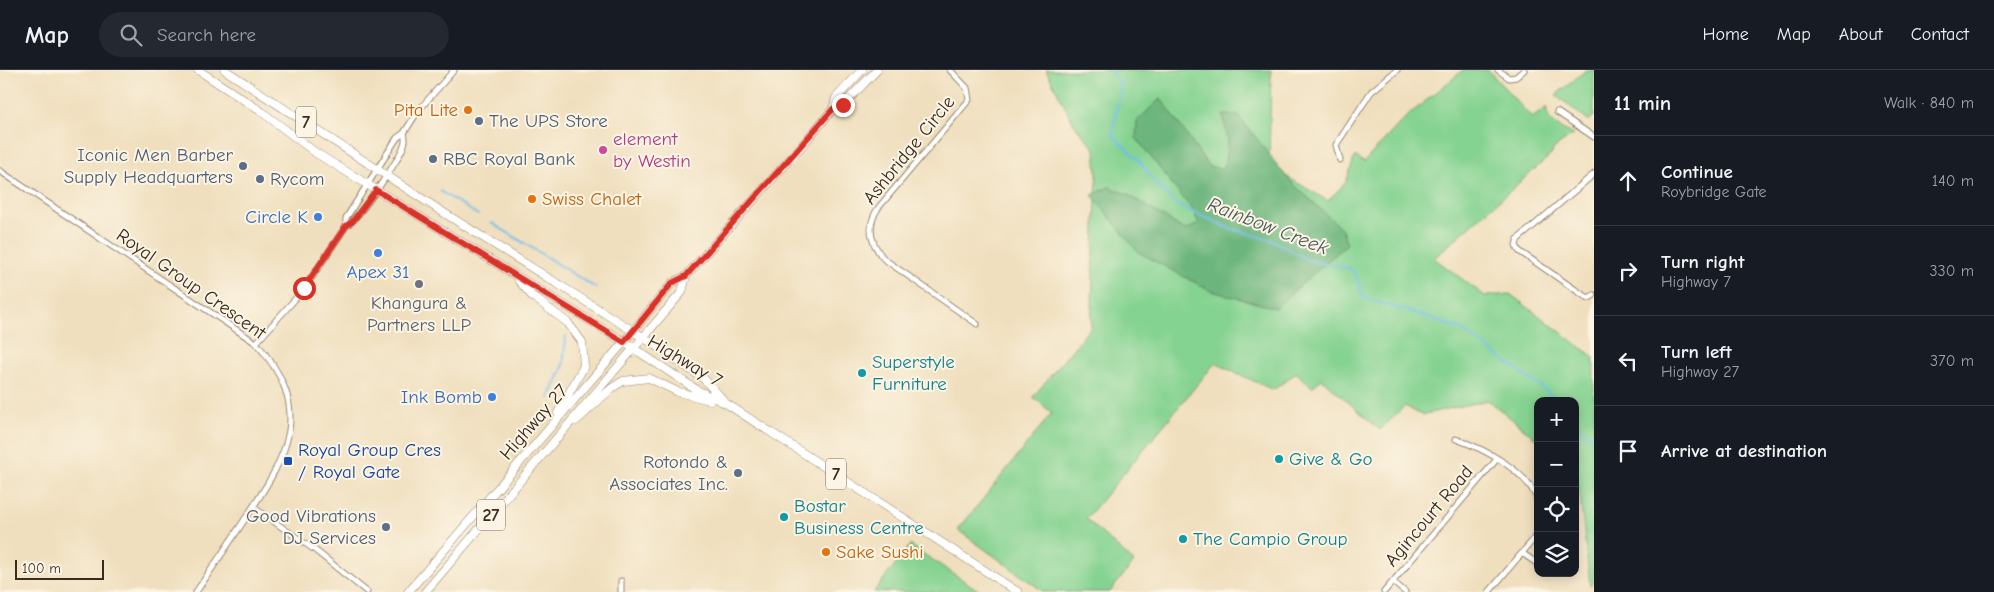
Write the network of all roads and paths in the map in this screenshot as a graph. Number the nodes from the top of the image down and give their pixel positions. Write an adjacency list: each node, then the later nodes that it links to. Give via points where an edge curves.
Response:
1 (198, 70): 19 (main road, Highway 7 / 7, via 316,153)
2 (225, 70): 15 (main road, Highway 7 / 7)
3 (454, 70): 12 (street, via 418,111)
4 (862, 70): 10 (main road, Highway 27 / 27, via 836,98)
5 (877, 70): 10 (main road, Highway 27 / 27, via 843,105)
6 (950, 70): 25 (street, Ashbridge Circle, via 967,88 969,100 878,207 873,217 871,236 884,259)
7 (1397, 70): 14 (street, via 1371,92 1360,107 1336,145)
8 (1498, 70): 9 (street, via 1509,78)
9 (1524, 70)
10 (833, 109): 23 (main road, Highway 27 / 27)
11 (1557, 112): 13 (street)
12 (404, 133): 15 (street, via 397,138); 18 (street, via 405,142)
13 (1594, 137)
14 (1340, 160)
15 (378, 169): 18 (main road, Highway 7 / 7); 19 (street)
16 (0, 171): 29 (street, Royal Group Crescent)
17 (1594, 174): 24 (street, via 1518,239 1516,245 1583,296 1589,298)
18 (387, 175): 20 (street); 26 (main road, Highway 7 / 7)
19 (367, 184): 20 (main road, Highway 7 / 7); 21 (street, via 346,218)
20 (376, 190): 21 (street); 22 (main road, Highway 7 / 7)
21 (346, 226): 29 (street, via 308,283)
22 (513, 274): 28 (main road, Highway 7 / 7); 32 (main road, via 532,296 568,323 582,342 584,366)
23 (686, 276): 26 (main road, Highway 27 / 27, via 672,283); 27 (main road, Highway 27 / 27, via 682,292)
24 (1594, 295)
25 (977, 324)
26 (633, 332): 27 (main road, Highway 7 / 7); 28 (main road, Highway 27 / 27)
27 (642, 337): 30 (main road, Highway 27 / 27); 31 (main road, Highway 7 / 7, via 704,379)
28 (624, 342): 30 (main road, Highway 7 / 7); 32 (main road, Highway 27 / 27)
29 (256, 343): 37 (street, Royal Group Crescent, via 284,384 290,426 283,458)
30 (633, 348): 31 (main road, Highway 7 / 7, via 697,390); 33 (main road, Highway 27 / 27)
31 (727, 404): 33 (main road, via 678,392 649,378 623,381); 48 (main road, Highway 7 / 7)
32 (548, 430): 45 (main road, Highway 27 / 27)
33 (557, 438): 46 (main road, Highway 27 / 27)
34 (1456, 439): 35 (street)
35 (1497, 459): 36 (street); 42 (street, Agincourt Road)
36 (1534, 492)
37 (253, 507): 43 (street, Royal Group Crescent); 44 (street)
38 (1534, 539): 39 (street)
39 (1522, 553): 40 (street); 51 (street)
40 (1534, 561)
41 (621, 581): 47 (street)
42 (1393, 582): 49 (street, Agincourt Road); 50 (street)
43 (196, 592)
44 (367, 592)
45 (408, 592)
46 (424, 592)
47 (621, 592)
48 (1018, 592)
49 (1384, 592)
50 (1405, 592)
51 (1489, 592)

